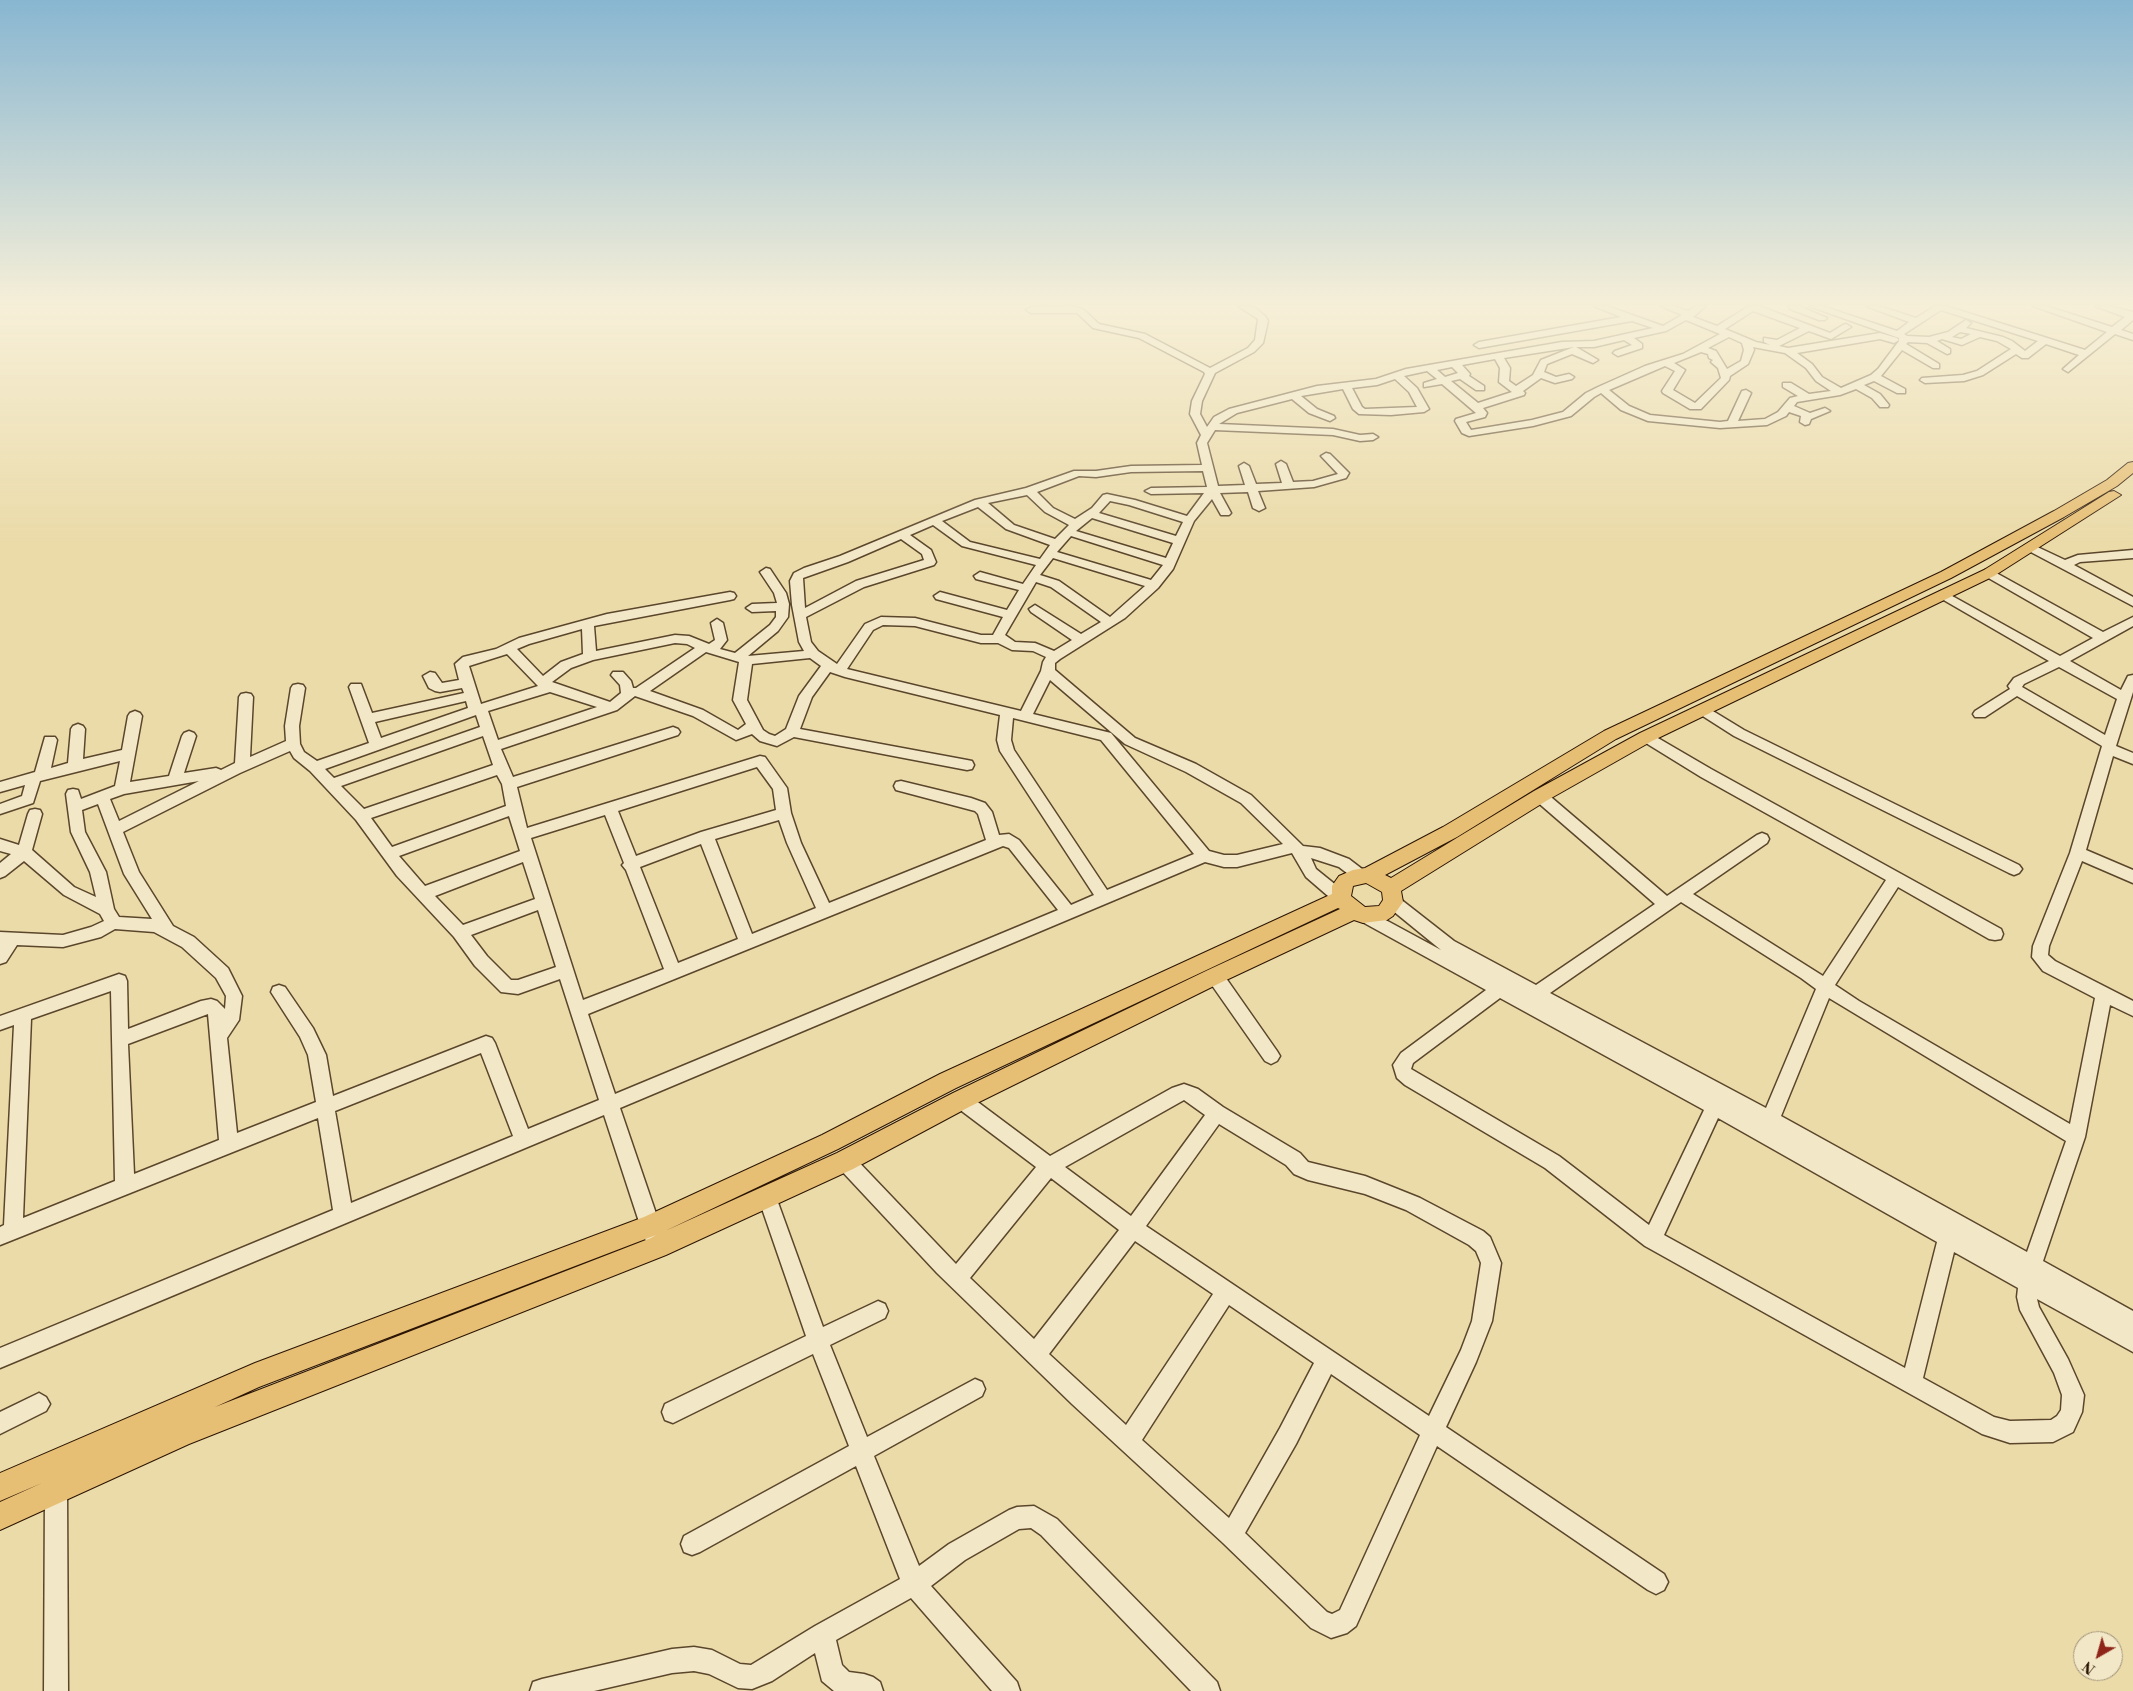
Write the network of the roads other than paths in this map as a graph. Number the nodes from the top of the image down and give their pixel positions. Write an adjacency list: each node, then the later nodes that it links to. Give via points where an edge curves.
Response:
1 (1205, 385): 30 (street, via 1195,414)
2 (1346, 385): 3 (street, via 1360,411 1424,409); 21 (street)
3 (1408, 385)
4 (1447, 385): 24 (street)
5 (1475, 385): 15 (street)
6 (1509, 385): 17 (street)
7 (1524, 385): 17 (street)
8 (1612, 385): 16 (street)
9 (1671, 385): 10 (street, via 1667,391 1696,407)
10 (1720, 385)
11 (1787, 385): 22 (street)
12 (1829, 385): 19 (street)
13 (1856, 385): 19 (street); 23 (street, via 1876,396)
14 (1889, 385): 18 (street)
15 (1480, 388)
16 (1602, 389): 24 (street, via 1586,396 1567,414 1473,434 1466,431 1460,421 1481,415); 28 (street, via 1633,413 1659,423)
17 (1517, 390): 24 (street, via 1520,394)
18 (1901, 391)
19 (1840, 392): 22 (street)
20 (1746, 393): 28 (street)
21 (1294, 395): 27 (street, via 1313,411); 30 (street, via 1233,411 1218,418)
22 (1808, 398): 25 (street, via 1794,400)
23 (1884, 405)
24 (1476, 407)
25 (1784, 411): 26 (street, via 1805,414 1806,420); 28 (street, via 1767,422); 29 (street, via 1774,426)
26 (1825, 411)
27 (1330, 418)
28 (1732, 423)
29 (1759, 429)
30 (1209, 431): 31 (street, via 1333,432 1360,438); 36 (street, via 1202,443)
31 (1373, 437)
32 (1326, 456): 39 (street, via 1344,473 1342,476 1314,484)
33 (1281, 464): 39 (street)
34 (1244, 466): 40 (street)
35 (2133, 466): 162 (main road, via 2112,483 2059,514 1946,575 1610,735 1450,832)
36 (1207, 468): 38 (street, via 1131,469); 41 (street)
37 (2133, 481): 54 (main road, via 2098,507)
38 (1102, 485): 42 (street, via 1078,473); 48 (street); 49 (street, via 1131,502)
39 (1288, 486): 40 (street); 44 (street)
40 (1253, 489): 41 (street); 46 (street)
41 (1214, 490): 43 (street); 47 (street); 49 (street)
42 (1029, 491): 45 (street); 51 (street)
43 (1151, 491)
44 (1291, 500)
45 (979, 502): 50 (street); 55 (street, via 1010,527)
46 (1259, 508)
47 (1225, 513)
48 (1091, 514): 51 (street); 53 (street)
49 (1189, 520): 53 (street)
50 (934, 521): 52 (street); 57 (street, via 966,544)
51 (1072, 530): 55 (street); 58 (street, via 1084,537)
52 (902, 534): 73 (street, via 798,576); 73 (street, via 927,552 930,562 860,584)
53 (1180, 541): 58 (street)
54 (2030, 548): 59 (street); 61 (main road)
55 (1056, 552): 57 (street); 64 (street)
56 (2133, 554): 59 (street, via 2078,558)
57 (1042, 563): 63 (street)
58 (1169, 563): 64 (street)
59 (2065, 565): 69 (street)
60 (766, 572): 70 (street, via 780,593)
61 (1989, 573): 66 (main road); 79 (street)
62 (980, 576): 65 (street)
63 (1040, 579): 65 (street); 76 (street)
64 (1154, 584): 76 (street)
65 (1026, 588): 74 (street)
66 (1941, 595): 88 (street); 103 (main road)
67 (730, 596): 77 (street)
68 (940, 596): 74 (street)
69 (2133, 602)
70 (783, 607): 71 (street); 87 (street, via 778,623)
71 (752, 608)
72 (1035, 609): 80 (street)
73 (800, 615): 84 (street, via 805,642)
74 (1010, 615): 81 (street, via 999,635)
75 (2133, 621): 79 (street)
76 (1109, 622): 80 (street)
77 (588, 623): 82 (street); 85 (street)
78 (717, 623): 83 (street, via 720,642)
79 (2103, 638): 88 (street)
80 (1081, 640): 86 (street)
81 (1006, 642): 86 (street, via 1035,647); 89 (street, via 915,622 881,621 869,627)
82 (509, 648): 94 (street); 101 (street, via 465,662 462,668)
83 (708, 648): 85 (street, via 683,638); 87 (street); 98 (street)
84 (813, 654): 87 (street); 89 (street)
85 (590, 656): 94 (street, via 566,665)
86 (1056, 656): 90 (street, via 1049,662)
87 (741, 659): 110 (street, via 740,700)
88 (2060, 661): 97 (street, via 2019,681 2015,686); 99 (street)
89 (833, 668): 104 (street); 114 (street, via 806,696)
90 (1048, 671): 107 (street); 108 (street)
91 (618, 675): 98 (street)
92 (430, 676): 101 (street, via 434,685)
93 (2133, 679): 99 (street)
94 (546, 685): 101 (street); 102 (street)
95 (356, 687): 109 (street)
96 (298, 688): 121 (street, via 292,726)
97 (2017, 690): 105 (street); 124 (street)
98 (633, 693): 102 (street); 110 (street, via 698,713 736,735)
99 (2124, 697): 124 (street)
100 (246, 698): 129 (street)
101 (474, 700): 109 (street); 112 (street); 122 (street)
102 (612, 706): 123 (street)
103 (1703, 710): 118 (main road); 160 (street, via 1739,733)
104 (1007, 713): 107 (street); 169 (street, via 1004,740 1007,750)
105 (1980, 714)
106 (135, 716): 125 (street)
107 (1024, 716): 115 (street)
108 (1101, 716): 115 (street); 120 (street)
109 (367, 719): 122 (street)
110 (754, 726): 114 (street, via 758,733 772,740 782,739)
111 (78, 729): 128 (street)
112 (488, 729): 123 (street); 134 (street)
113 (673, 732): 135 (street)
114 (792, 732): 127 (street)
115 (1090, 732): 117 (street)
116 (189, 736): 133 (street)
117 (1106, 736): 120 (street); 158 (street)
118 (1646, 737): 140 (main road); 164 (street)
119 (50, 740): 132 (street)
120 (1130, 741): 153 (street, via 1191,768 1246,799)
121 (293, 744): 129 (street); 130 (street, via 299,755)
122 (377, 746): 130 (street)
123 (494, 746): 131 (street)
124 (2108, 746): 126 (street); 155 (street)
125 (128, 754): 128 (street); 138 (street)
126 (2133, 759)
127 (967, 765)
128 (75, 766): 132 (street)
129 (239, 768): 133 (street); 147 (street)
130 (315, 768): 134 (street)
131 (501, 768): 135 (street); 146 (street)
132 (38, 776): 137 (street); 142 (street, via 28,799)
133 (174, 781): 138 (street)
134 (331, 784): 146 (street)
135 (509, 784): 143 (street)
136 (901, 786): 151 (street, via 980,807 985,812)
137 (0, 787)
138 (122, 789): 139 (street)
139 (102, 796): 147 (street); 173 (street, via 74,801 78,832 98,872)
140 (1540, 796): 167 (main road); 170 (street)
141 (610, 808): 144 (street, via 760,761 780,788); 148 (street); 159 (street)
142 (0, 809)
143 (514, 809): 148 (street); 156 (street)
144 (784, 813): 149 (street); 172 (street)
145 (36, 814): 154 (street)
146 (361, 816): 156 (street)
147 (114, 830): 174 (street, via 132,874)
148 (522, 836): 157 (street)
149 (706, 836): 159 (street); 178 (street)
150 (1762, 839): 166 (street)
151 (994, 843): 169 (street, via 1009,840); 172 (street)
152 (0, 844): 154 (street)
153 (1296, 849): 158 (street, via 1237,861); 162 (street, via 1320,854); 171 (street, via 1311,873)
154 (24, 852): 161 (street); 173 (street, via 69,890)
155 (2078, 853): 163 (street); 187 (street, via 2041,946 2040,957 2049,966)
156 (389, 854): 165 (street)
157 (528, 854): 165 (street); 168 (street)
158 (1204, 856): 169 (street)
159 (630, 865): 181 (street)
160 (2014, 869)
161 (0, 872)
162 (1364, 876): 167 (main road); 171 (main road, via 1346,881 1342,886)
163 (2133, 877)
164 (1895, 879): 176 (street); 183 (street)
165 (422, 894): 175 (street)
166 (1682, 894): 170 (street); 183 (street)
167 (1391, 895): 171 (main road, via 1386,911 1380,914); 186 (street, via 1448,946)
168 (544, 902): 175 (street); 180 (street)
169 (1088, 904): 196 (street)
170 (1667, 905): 186 (street)
171 (1352, 908): 182 (main road); 184 (street); 211 (main road, via 948,1081)
172 (825, 911): 178 (street)
173 (110, 916): 174 (street); 177 (street, via 95,932 62,941)
174 (167, 931): 192 (street, via 188,942 222,973 234,996 231,1020)
175 (460, 932): 180 (street, via 481,961 507,987)
176 (1995, 934)
177 (6, 938): 179 (street)
178 (747, 942): 181 (street)
179 (0, 957)
180 (565, 970): 189 (street)
181 (674, 972): 189 (street)
182 (1215, 976): 194 (street); 195 (main road)
183 (1825, 987): 200 (street); 201 (street)
184 (1498, 990): 198 (street); 213 (street, via 1407,1058 1402,1065 1403,1072 1411,1080 1552,1162)
185 (279, 992): 197 (street, via 313,1044)
186 (1536, 994): 200 (street)
187 (2104, 995): 188 (street); 201 (street)
188 (2133, 1009)
189 (578, 1010): 196 (street)
190 (23, 1016): 191 (street); 193 (street, via 119,981); 210 (street)
191 (0, 1023)
192 (220, 1034): 193 (street, via 216,1010 211,1006); 203 (street)
193 (119, 1040): 206 (street)
194 (1271, 1056)
195 (962, 1100): 204 (main road); 205 (street)
196 (609, 1103): 202 (street); 211 (street)
197 (325, 1107): 202 (street, via 486,1043); 203 (street); 208 (street)
198 (1714, 1107): 200 (street); 213 (street)
199 (1217, 1113): 205 (street, via 1184,1092); 209 (street); 229 (street, via 1292,1159 1301,1168 1366,1185 1413,1204 1483,1244 1491,1263 1482,1321)
200 (1768, 1127): 212 (street); 214 (street)
201 (2076, 1137): 214 (street)
202 (522, 1139): 208 (street)
203 (229, 1145): 206 (street)
204 (845, 1160): 207 (main road); 215 (street)
205 (1049, 1166): 209 (street); 215 (street)
206 (125, 1186): 210 (street)
207 (767, 1197): 211 (main road); 219 (street)
208 (343, 1214): 222 (street)
209 (1133, 1228): 216 (street); 221 (street)
210 (7, 1233)
211 (654, 1236): 232 (main road, via 255,1376); 233 (main road)
212 (1948, 1238): 214 (street); 224 (street)
213 (1652, 1239): 224 (street)
214 (2030, 1274): 218 (street); 220 (street); 224 (street, via 2027,1297 2030,1310 2073,1395 2066,1424 2054,1431 2010,1432 1990,1426)
215 (957, 1278): 221 (street)
216 (1226, 1292): 223 (street); 230 (street)
217 (878, 1311): 219 (street)
218 (2133, 1322)
219 (818, 1341): 227 (street); 231 (street)
220 (2133, 1342)
221 (1036, 1354): 230 (street)
222 (0, 1358)
223 (1327, 1360): 229 (street); 235 (street)
224 (1912, 1382)
225 (975, 1389): 231 (street)
226 (39, 1404): 228 (street)
227 (673, 1412)
228 (0, 1423)
229 (1433, 1431): 235 (street, via 1348,1618 1339,1625 1331,1626 1319,1620); 237 (street)
230 (1128, 1442): 235 (street)
231 (862, 1452): 236 (street); 238 (street)
232 (0, 1487)
233 (56, 1489): 234 (main road); 240 (street)
234 (0, 1516)
235 (1231, 1535)
236 (692, 1544)
237 (1656, 1582)
238 (914, 1584): 239 (street); 243 (street); 244 (street, via 957,1552 1017,1518 1034,1517 1049,1527)
239 (823, 1634): 241 (street, via 752,1677 738,1676 712,1662 672,1661); 242 (street, via 831,1672 844,1684 864,1686)
240 (56, 1691)
241 (542, 1691)
242 (871, 1691)
243 (1008, 1691)
244 (1208, 1691)

